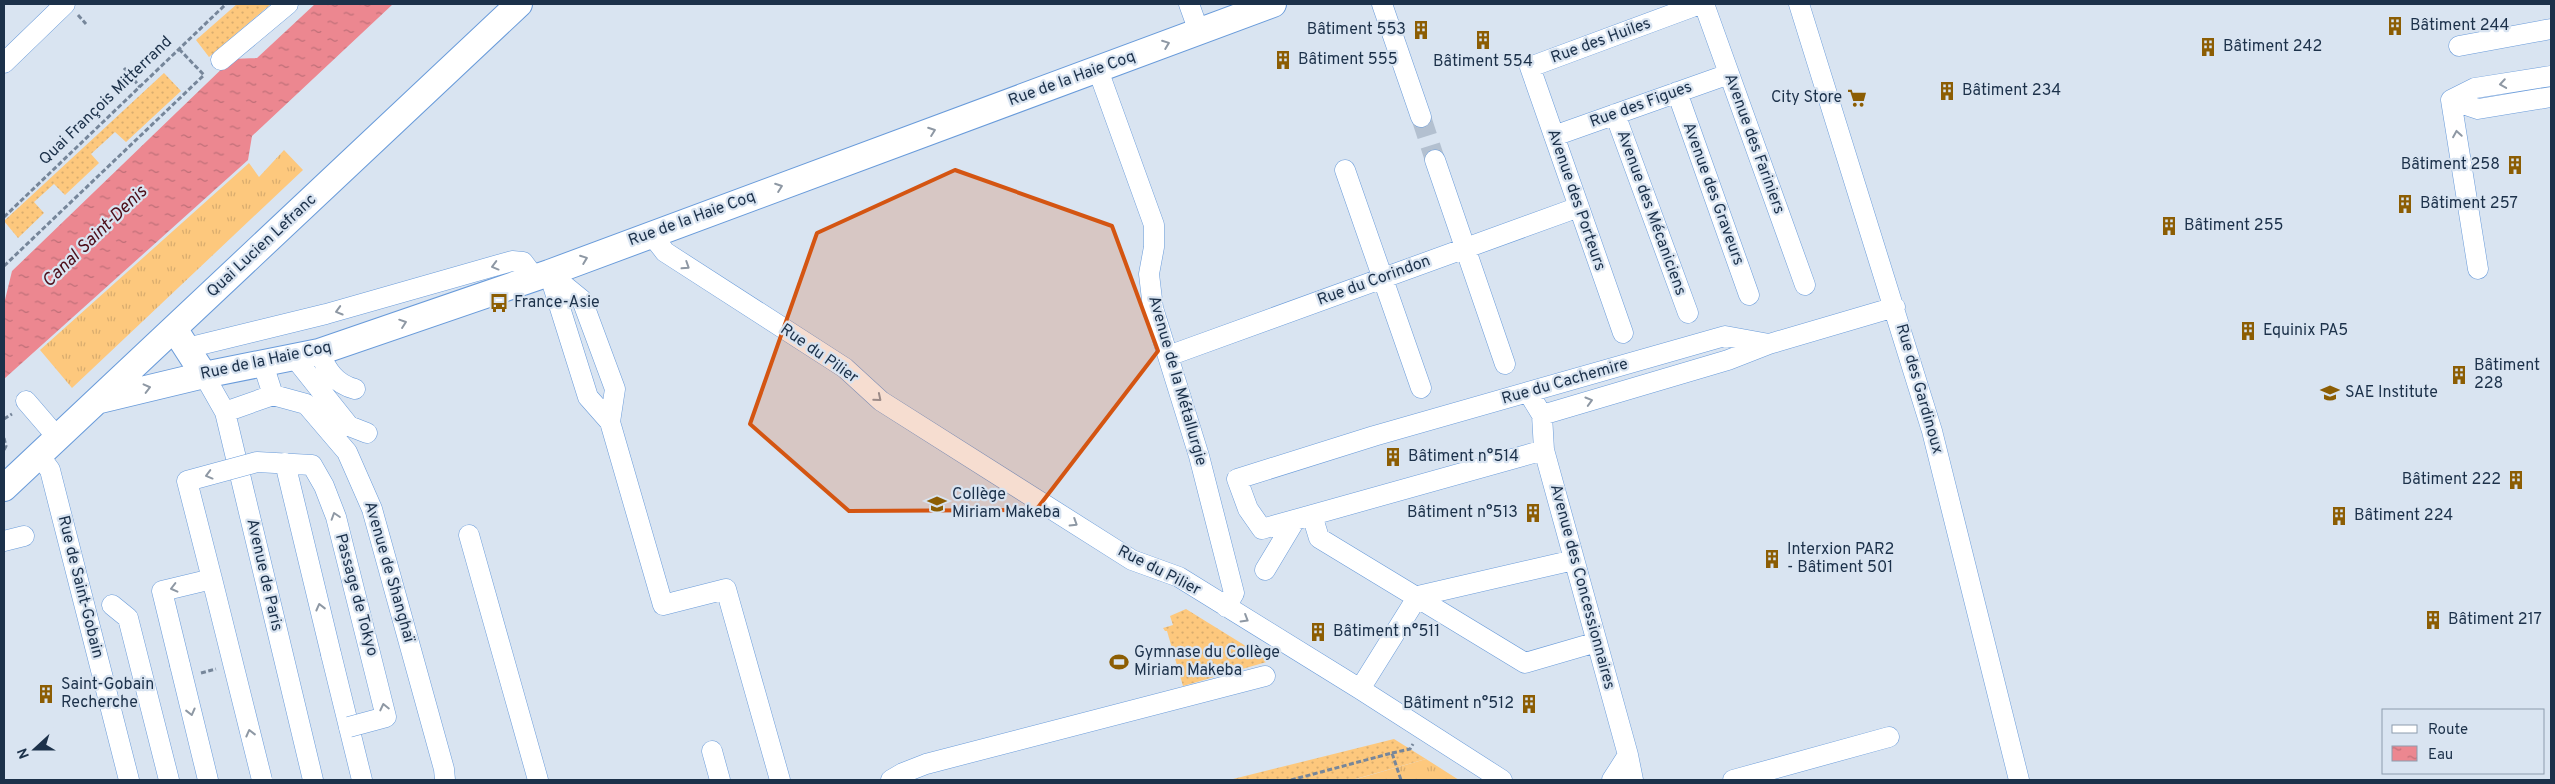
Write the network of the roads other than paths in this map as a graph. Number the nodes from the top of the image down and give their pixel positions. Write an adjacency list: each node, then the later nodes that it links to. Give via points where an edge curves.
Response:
1 (65, 4): 14 (street)
2 (288, 4): 13 (street)
3 (519, 4): 38 (main road, Quai Lucien Lefranc)
4 (1189, 4): 11 (street)
5 (1273, 4): 11 (main road, Rue de la Haie Coq)
6 (1382, 4): 23 (street)
7 (1700, 4): 15 (street, Rue des Huiles)
8 (1704, 4): 17 (street, Avenue des Fariniers)
9 (1799, 4): 35 (street, Rue des Gardinoux)
10 (2551, 30): 12 (street)
11 (1198, 32): 16 (main road, Rue de la Haie Coq, one-way to 11)
12 (2459, 46)
13 (220, 60)
14 (4, 63)
15 (1530, 67): 24 (street, Avenue des Porteurs)
16 (1098, 70): 28 (main road, Rue de la Haie Coq, one-way to 16); 41 (street, Avenue de la Métallurgie, via 1154,225 1149,274 1153,308)
17 (1729, 74): 19 (street, Rue des Figues); 33 (street, Avenue des Fariniers)
18 (2551, 76): 21 (street, one-way to 21, via 2476,88)
19 (1677, 92): 22 (street, Rue des Figues); 34 (street, Avenue des Graveurs)
20 (2551, 97): 21 (street, via 2478,109)
21 (2451, 100): 30 (street, one-way to 21)
22 (1615, 114): 24 (street, Rue des Figues); 36 (street, Avenue des Mécaniciens)
23 (1421, 117)
24 (1554, 136): 27 (street, Avenue des Porteurs)
25 (1435, 160): 29 (street)
26 (1345, 170): 32 (street)
27 (1579, 207): 29 (street, Rue du Corindon); 37 (street, Avenue des Porteurs)
28 (652, 234): 31 (main road, Rue de la Haie Coq, one-way to 28); 69 (street, Rue du Pilier, one-way to 69, via 664,252 844,368 881,401 1132,560 1179,577)
29 (1465, 248): 32 (street, Rue du Corindon); 44 (street)
30 (2478, 269)
31 (542, 275): 38 (street, one-way to 38, via 523,262 512,261 326,314); 40 (main road, Rue de la Haie Coq, one-way to 31); 54 (street, via 588,397); 54 (street, via 582,300 615,389)
32 (1382, 278): 41 (street, Rue du Corindon); 46 (street)
33 (1805, 285)
34 (1749, 295)
35 (1894, 307): 39 (street, Rue du Cachemire); 92 (street, Rue des Gardinoux, via 1932,431)
36 (1688, 313)
37 (1623, 333)
38 (181, 339): 45 (main road); 50 (main road, Quai Lucien Lefranc)
39 (1769, 344): 48 (street, Rue du Cachemire, via 1725,336); 53 (street, one-way to 39, via 1728,360)
40 (319, 352): 42 (main road, Rue de la Haie Coq); 47 (street, via 326,368 343,386)
41 (1168, 356): 69 (street, Avenue de la Métallurgie, via 1199,456 1234,593)
42 (294, 357): 43 (main road, Rue de la Haie Coq); 55 (street, via 349,426)
43 (263, 364): 45 (main road, Rue de la Haie Coq); 49 (street)
44 (1505, 364)
45 (204, 374): 50 (main road, Rue de la Haie Coq, one-way to 45); 52 (street, Avenue de Paris)
46 (1422, 388)
47 (355, 389)
48 (1528, 392): 53 (street, Avenue des Concessionnaires); 60 (street, Rue du Cachemire, via 1237,479 1248,509 1262,529)
49 (273, 396): 52 (street); 83 (street, Avenue de Shanghaï, via 306,404 348,452 372,509)
50 (100, 400): 56 (main road, Quai Lucien Lefranc)
51 (26, 401): 56 (street, Rue de Saint-Gobain)
52 (225, 412): 81 (street, Avenue de Paris)
53 (1542, 415): 57 (street, Avenue des Concessionnaires)
54 (610, 422): 86 (street, via 663,605 726,589)
55 (367, 433)
56 (48, 446): 59 (main road, Quai Lucien Lefranc); 77 (street, Rue de Saint-Gobain, via 50,470)
57 (1544, 450): 60 (street); 64 (street, Avenue des Concessionnaires)
58 (285, 462): 66 (street, Passage de Tokyo, one-way to 66, bridge, via 256,462 187,481); 73 (street, one-way to 58, bridge); 73 (street, Passage de Tokyo, one-way to 58, bridge, via 386,717 370,645 336,518 324,486 312,465)
59 (4, 488)
60 (1303, 517): 65 (street); 67 (street, via 1319,538)
61 (469, 535): 84 (street)
62 (24, 536): 63 (street)
63 (4, 541)
64 (1574, 560): 67 (street); 70 (street, Avenue des Concessionnaires)
65 (1265, 570)
66 (212, 579): 79 (street, one-way to 79, bridge, via 162,591); 80 (street, one-way to 66, bridge)
67 (1418, 596): 70 (street, via 1525,663); 72 (street)
68 (112, 605): 78 (street, via 128,618)
69 (1226, 607): 72 (street, Rue du Pilier, one-way to 72)
70 (1597, 642): 76 (street, Avenue des Concessionnaires)
71 (1265, 676): 87 (street, via 926,764)
72 (1360, 689): 88 (street, Rue du Pilier)
73 (349, 727): 82 (street)
74 (1889, 737): 91 (street)
75 (712, 751): 85 (street)
76 (1628, 755): 89 (street); 90 (street, Avenue des Concessionnaires)
77 (129, 780)
78 (169, 780)
79 (208, 780)
80 (262, 780)
81 (313, 780)
82 (362, 780)
83 (445, 780)
84 (538, 780)
85 (720, 780)
86 (780, 780)
87 (890, 780)
88 (1502, 780)
89 (1612, 780)
90 (1633, 780)
91 (1733, 780)
92 (2019, 780)

